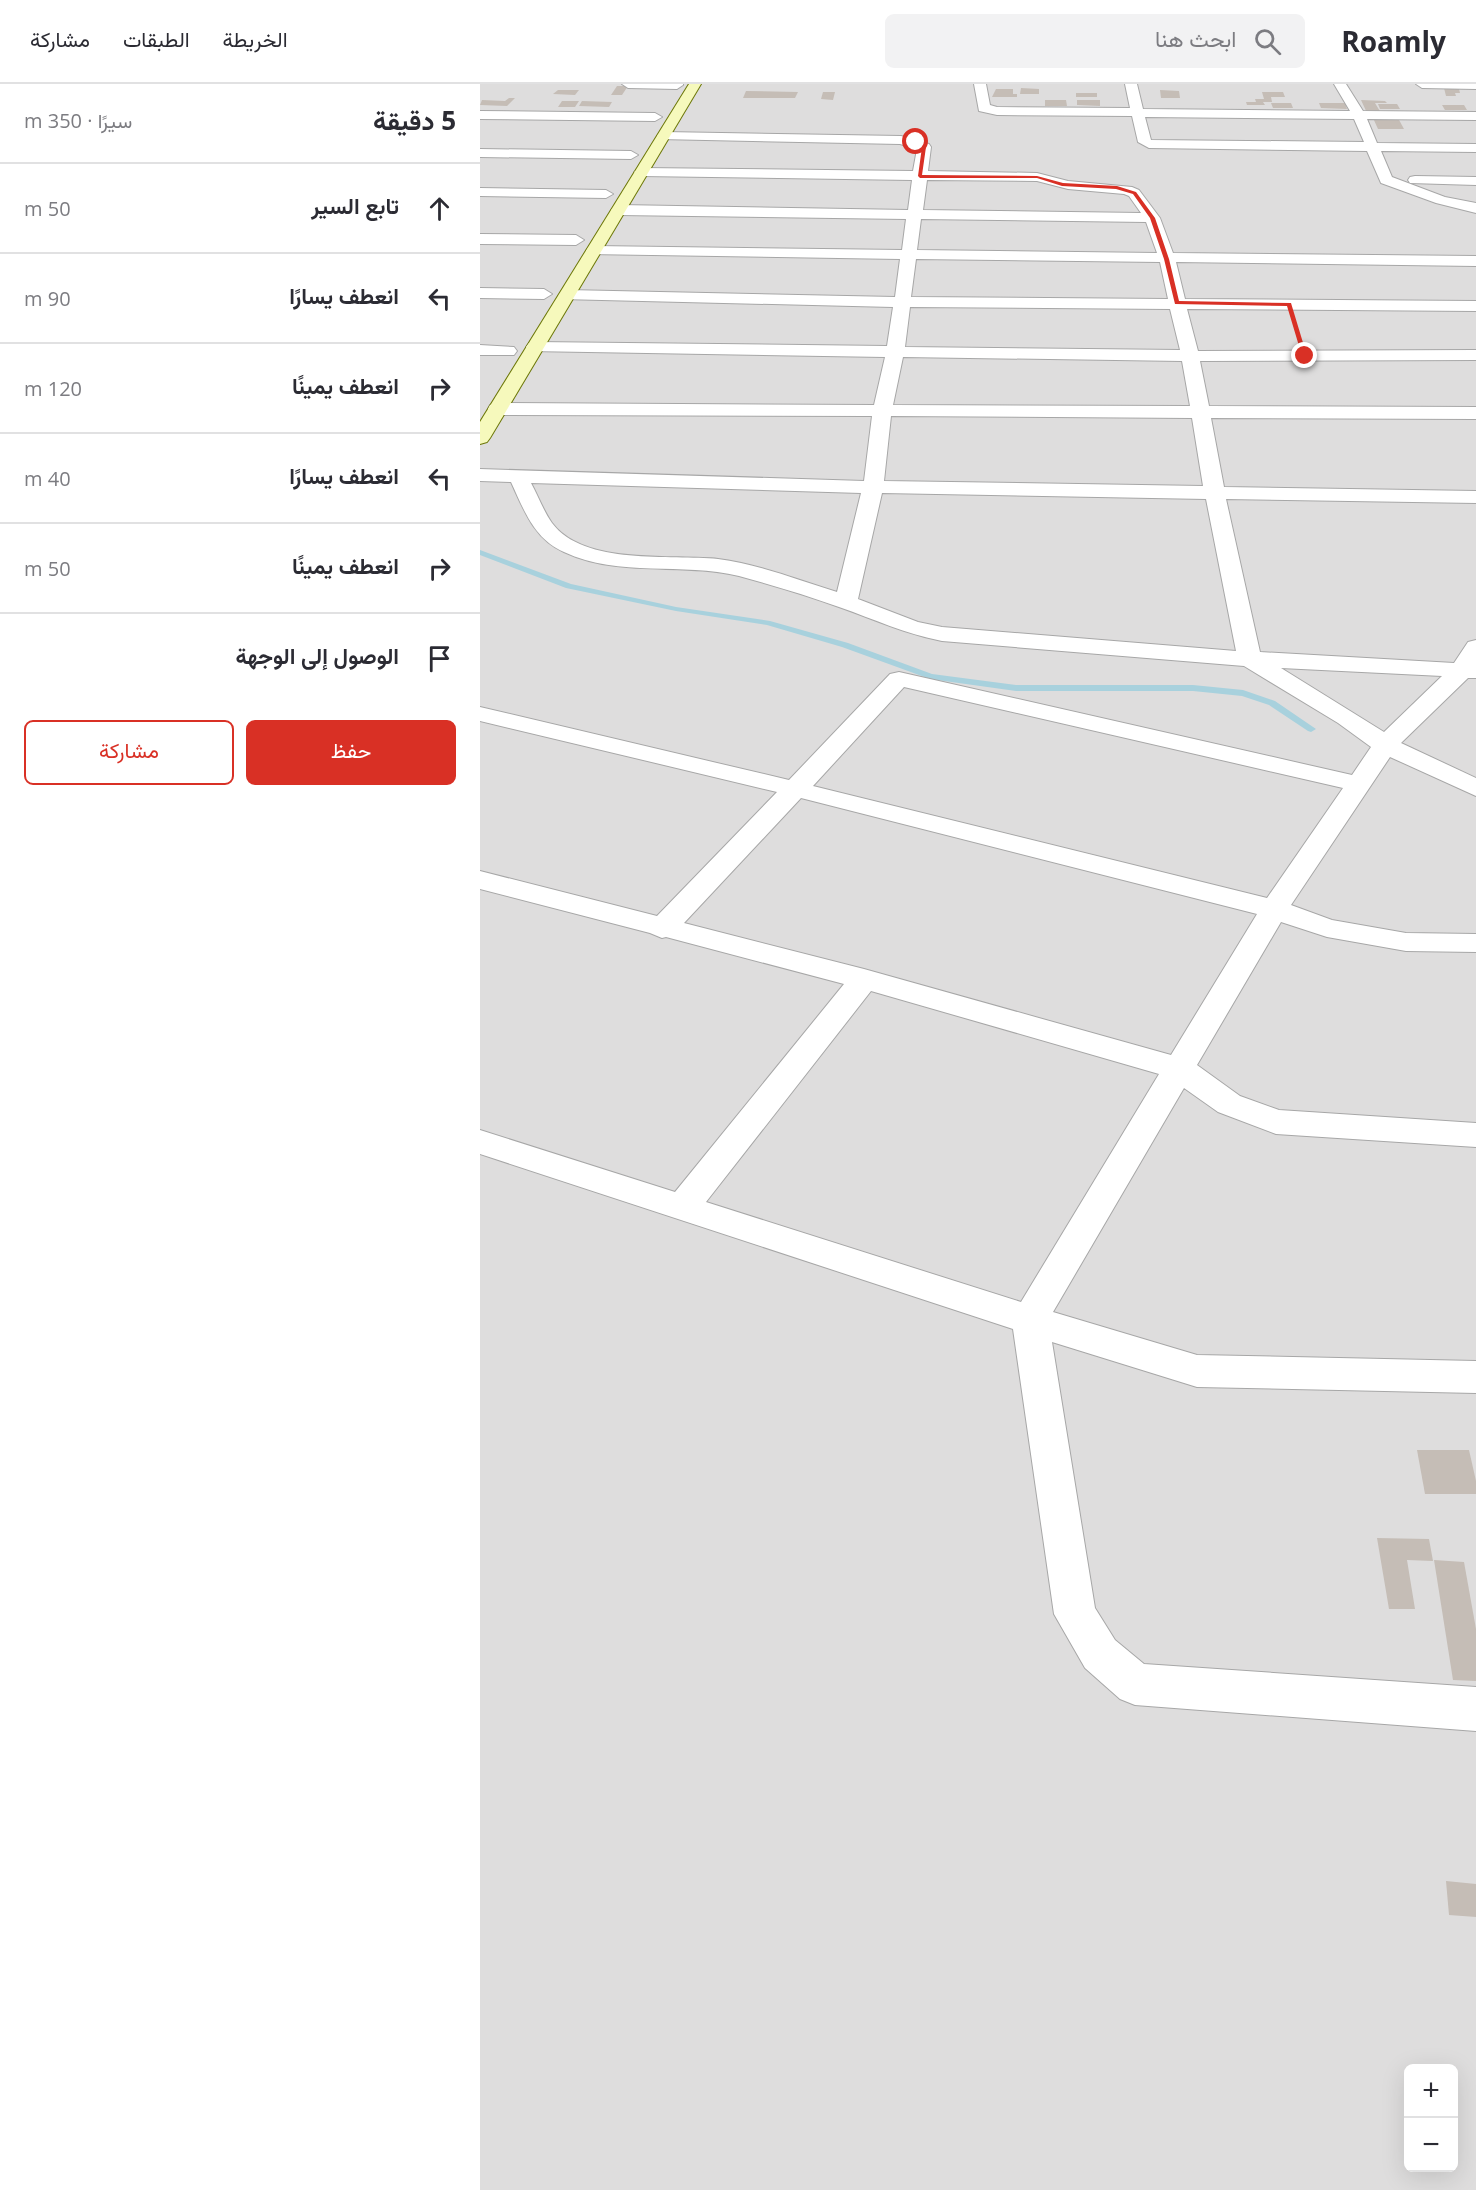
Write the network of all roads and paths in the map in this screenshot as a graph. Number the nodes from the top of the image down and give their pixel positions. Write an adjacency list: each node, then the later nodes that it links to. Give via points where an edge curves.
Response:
1 (628, 84): 2 (street)
2 (677, 84): 13 (main road)
3 (695, 84): 14 (main road)
4 (980, 84): 9 (street, via 984,108 989,110)
5 (1131, 84): 9 (street)
6 (1340, 84): 11 (street)
7 (1422, 84): 8 (street)
8 (1476, 85)
9 (1138, 112): 11 (street); 15 (street, via 1145,142 1149,144)
10 (480, 115): 13 (street)
11 (1359, 115): 12 (street); 15 (street)
12 (1476, 116)
13 (647, 128): 18 (main road)
14 (664, 136): 20 (main road); 21 (street, via 901,140 924,147)
15 (1373, 146): 16 (street); 22 (street)
16 (1476, 148)
17 (480, 153): 18 (street)
18 (631, 154): 19 (main road)
19 (622, 169)
20 (641, 172): 24 (street); 29 (main road)
21 (920, 176): 24 (street); 27 (street, via 1037,177); 32 (street)
22 (1386, 180): 23 (street); 28 (street)
23 (1476, 181)
24 (860, 185): 31 (street)
25 (609, 189): 26 (street); 30 (main road)
26 (480, 192)
27 (1056, 200): 32 (street); 33 (street); 33 (street, via 1127,189)
28 (1476, 208)
29 (619, 210): 31 (street); 36 (main road)
30 (595, 211)
31 (855, 214): 32 (street)
32 (913, 215): 37 (street)
33 (1152, 218): 38 (street)
34 (480, 239): 35 (street)
35 (576, 241)
36 (594, 251): 37 (street); 43 (main road)
37 (907, 256): 38 (street); 44 (street)
38 (1167, 259): 39 (street); 45 (street)
39 (1476, 261)
40 (554, 278): 42 (main road)
41 (480, 293): 42 (street)
42 (544, 294): 48 (main road)
43 (567, 295): 44 (street); 50 (main road)
44 (901, 302): 45 (street); 53 (street)
45 (1177, 303): 46 (street); 55 (street)
46 (1289, 304): 47 (street); 56 (street)
47 (1476, 306)
48 (534, 311)
49 (519, 335): 52 (main road)
50 (535, 347): 53 (street); 58 (main road)
51 (480, 350): 52 (street)
52 (508, 351): 57 (main road)
53 (895, 353): 55 (street); 59 (street)
54 (1476, 355): 56 (street)
55 (1190, 356): 56 (street); 60 (street)
56 (1305, 356)
57 (497, 369)
58 (497, 409): 59 (street); 62 (main road)
59 (882, 410): 60 (street); 65 (street)
60 (1200, 411): 61 (street); 66 (street)
61 (1476, 413)
62 (480, 438)
63 (480, 475): 64 (street)
64 (518, 476): 65 (street); 68 (street, via 543,526 573,548 632,562 741,570)
65 (873, 487): 66 (street); 68 (street)
66 (1215, 494): 67 (street); 70 (street)
67 (1476, 497)
68 (846, 602): 70 (street, via 912,628 942,634)
69 (1476, 647): 71 (street)
70 (1250, 659): 71 (street); 73 (street)
71 (1468, 671): 73 (street)
72 (480, 714): 76 (street)
73 (1385, 746): 74 (street); 75 (street)
74 (1359, 784): 76 (street, via 899,679); 78 (street)
75 (1476, 788)
76 (795, 789): 78 (street); 79 (street)
77 (480, 880): 79 (street)
78 (1274, 909): 80 (street, via 1327,928 1406,942); 82 (street)
79 (662, 929): 81 (street)
80 (1476, 943)
81 (864, 979): 82 (street); 85 (street)
82 (1180, 1069): 83 (street, via 1229,1104 1276,1122); 86 (street)
83 (1476, 1135)
84 (480, 1142): 85 (street)
85 (683, 1206): 86 (street)
86 (1030, 1318): 87 (street, via 1197,1371); 88 (street, via 1075,1614 1100,1654 1135,1684)
87 (1476, 1377)
88 (1476, 1709)

